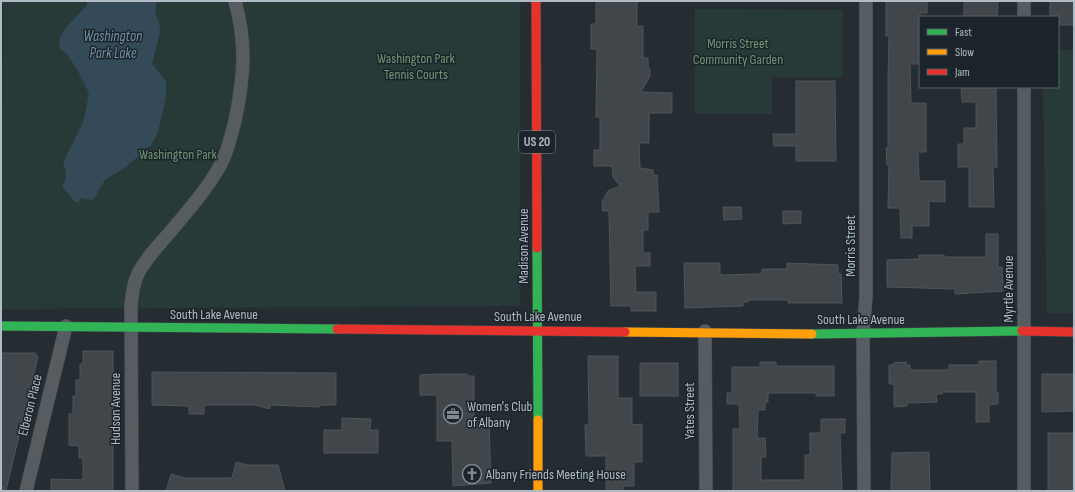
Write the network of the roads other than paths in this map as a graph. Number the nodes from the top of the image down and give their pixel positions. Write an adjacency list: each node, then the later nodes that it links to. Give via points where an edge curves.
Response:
1 (235, 1): 9 (street, Hudson Avenue, via 244,55 242,88 231,139 221,164 200,195 137,275 132,290)
2 (536, 1): 10 (street, Madison Avenue / US 20)
3 (866, 1): 14 (street, Morris Street, via 866,296)
4 (1024, 1): 5 (street)
5 (1024, 16)
6 (1024, 88): 12 (street, Myrtle Avenue)
7 (1, 326): 8 (street, South Lake Avenue)
8 (66, 326): 9 (street, South Lake Avenue); 15 (street, Elberon Place)
9 (131, 327): 10 (street, South Lake Avenue); 16 (street, Hudson Avenue)
10 (537, 330): 11 (street, South Lake Avenue); 17 (street, Madison Avenue / US 20)
11 (705, 331): 14 (street, South Lake Avenue); 18 (street, Yates Street)
12 (1024, 331): 13 (street, South Lake Avenue); 14 (street, South Lake Avenue); 20 (street, Myrtle Avenue)
13 (1074, 332)
14 (863, 334): 19 (street, Morris Street)
15 (26, 491)
16 (132, 491)
17 (538, 491)
18 (706, 491)
19 (864, 491)
20 (1024, 491)

